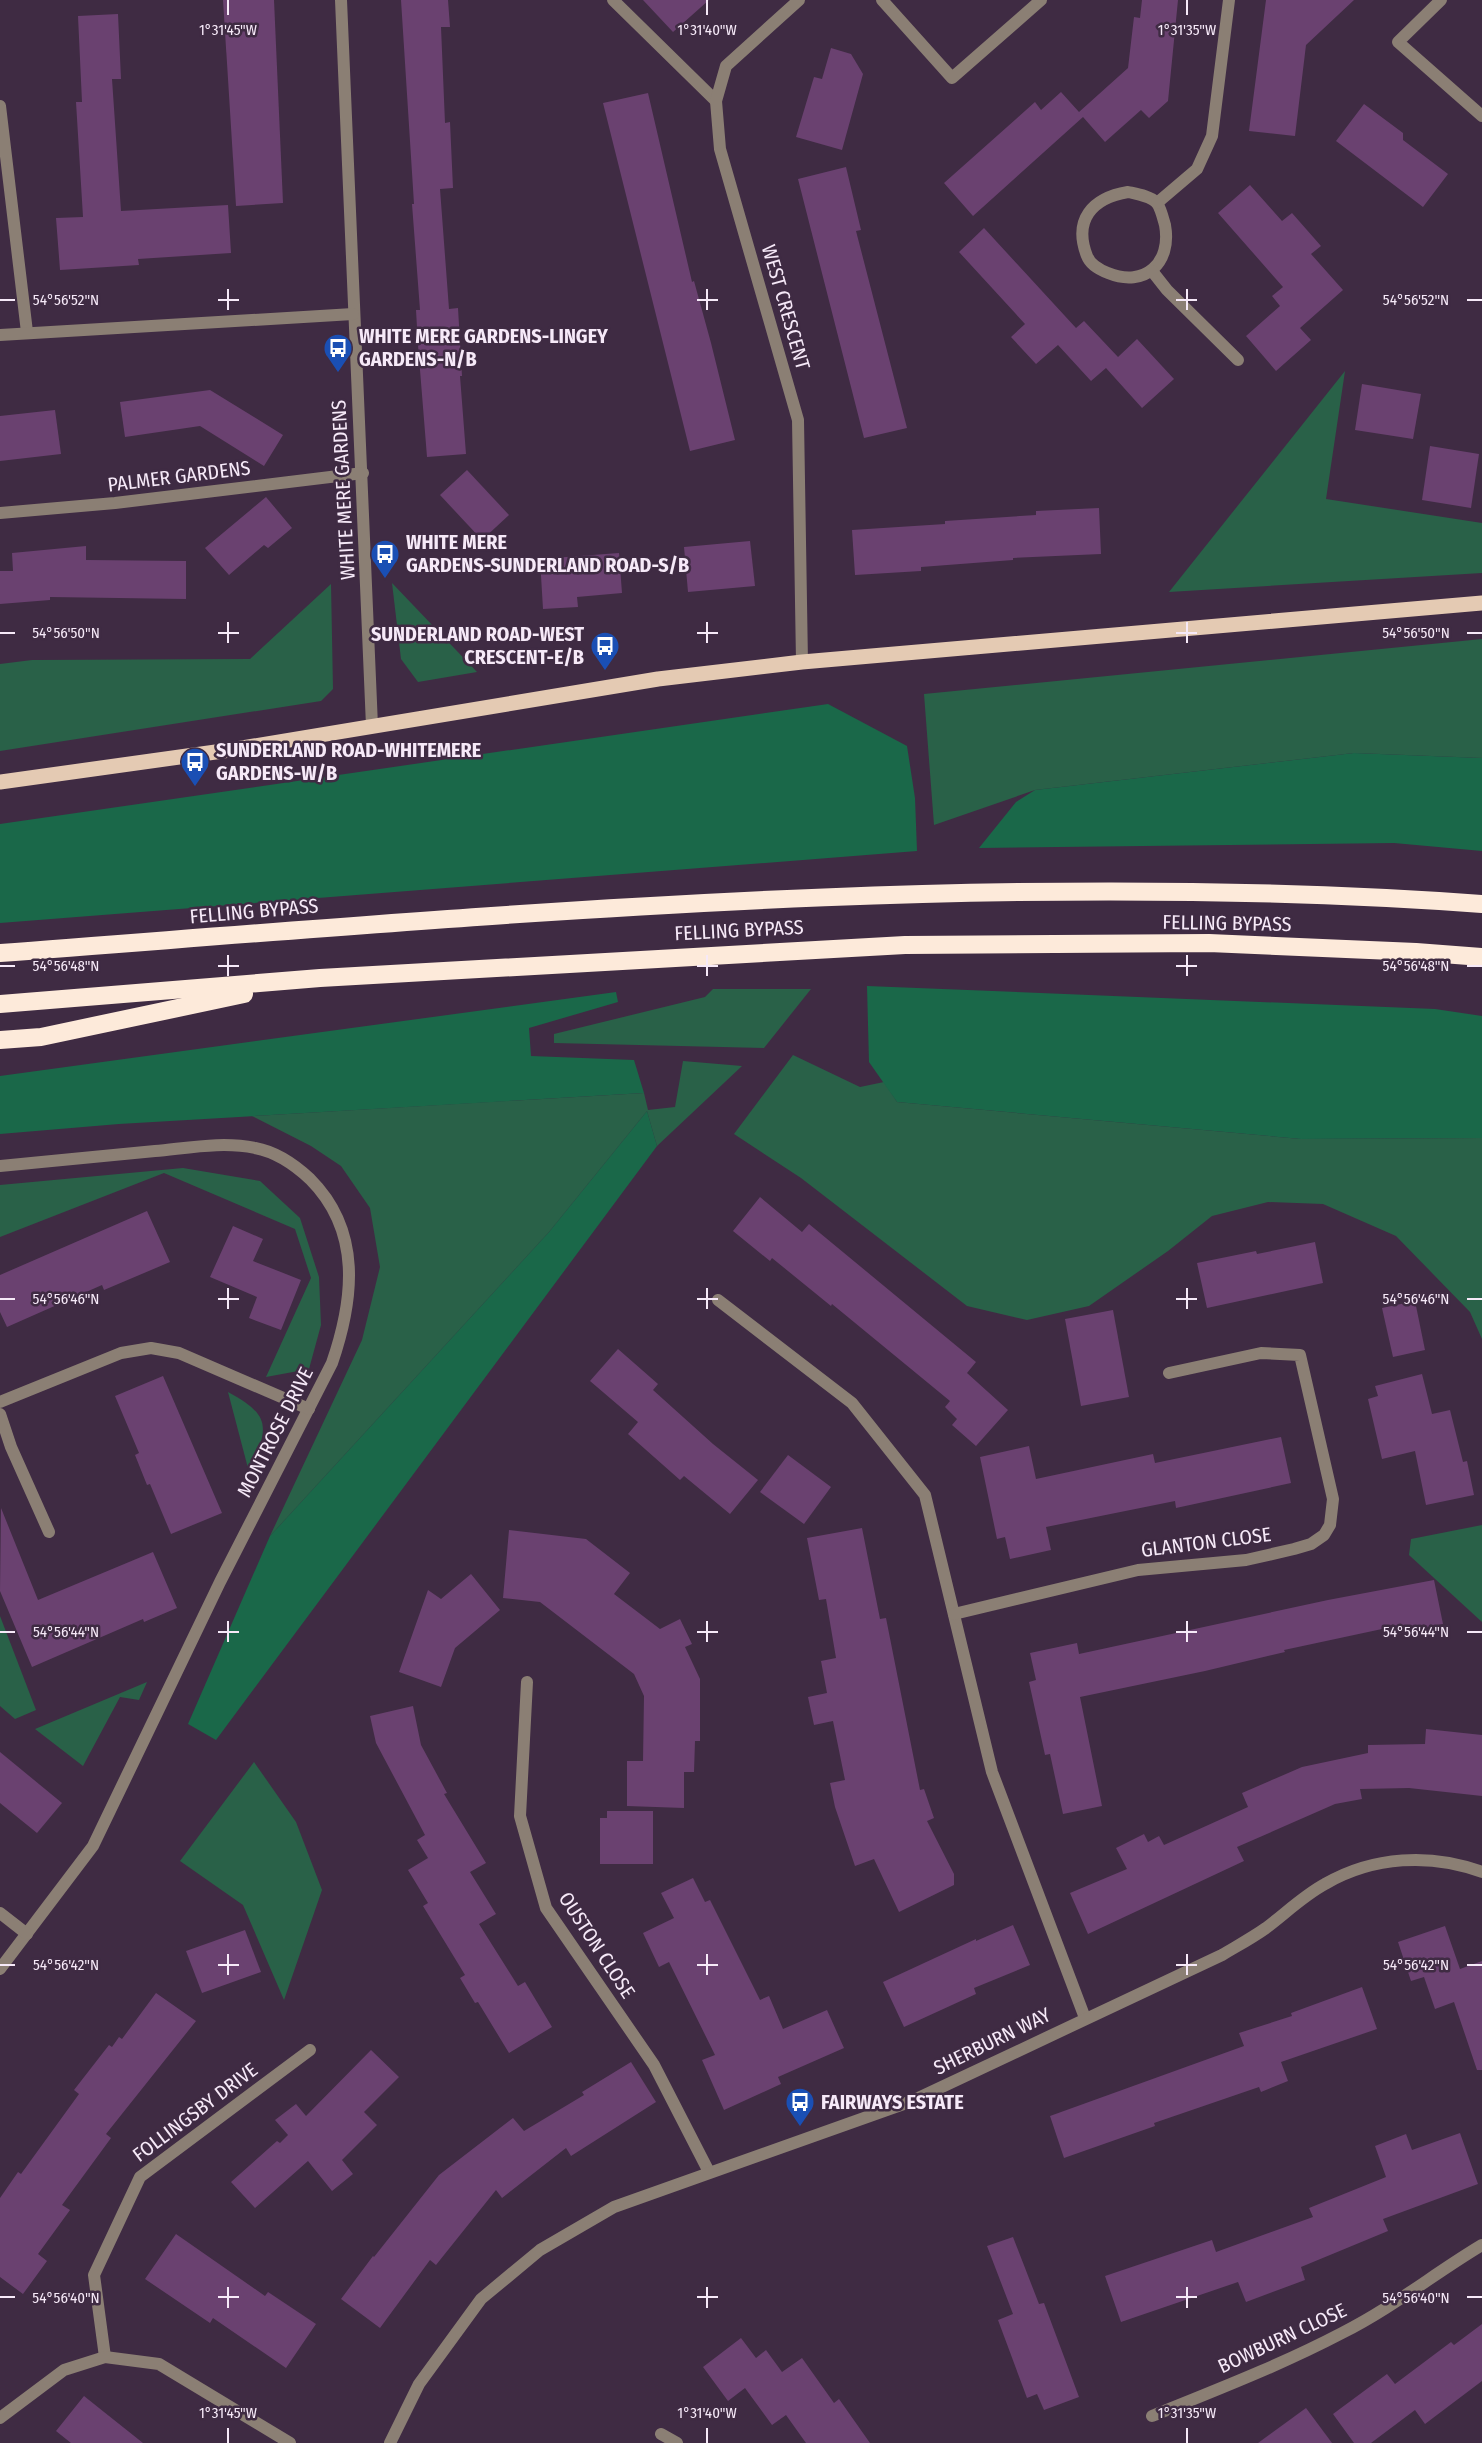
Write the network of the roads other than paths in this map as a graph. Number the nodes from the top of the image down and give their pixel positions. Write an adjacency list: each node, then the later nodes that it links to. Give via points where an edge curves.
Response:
1 (341, 0): 13 (street, WHITE MERE GARDENS)
2 (613, 0): 8 (street)
3 (799, 0): 8 (street, WEST CRESCENT, via 726,66)
4 (882, 0): 5 (street, via 952,78)
5 (1041, 0)
6 (1229, 0): 11 (street, via 1212,136 1197,169)
7 (1441, 0): 10 (street, via 1398,42)
8 (716, 101): 20 (street, WEST CRESCENT, via 720,149 798,420)
9 (0, 106): 14 (street)
10 (1482, 116)
11 (1156, 203): 12 (street, via 1167,238 1163,257); 12 (street, via 1141,194 1112,195 1095,203 1081,231 1089,261 1104,272 1137,277)
12 (1152, 271): 16 (street)
13 (353, 314): 14 (street); 17 (street, WHITE MERE GARDENS)
14 (27, 332): 15 (street)
15 (0, 335)
16 (1238, 360)
17 (363, 474): 18 (street, PALMER GARDENS); 21 (street, WHITE MERE GARDENS)
18 (0, 513)
19 (1482, 603): 20 (main road)
20 (802, 662): 21 (main road, via 658,679)
21 (372, 726): 22 (main road, via 220,752)
22 (0, 782)
23 (1482, 904): 24 (highway, FELLING BYPASS, via 1389,897 1095,891 797,898 460,918)
24 (0, 953)
25 (1482, 957): 26 (highway, FELLING BYPASS, via 1209,943 917,944)
26 (320, 978): 27 (highway, FELLING BYPASS); 28 (highway, via 41,1037)
27 (0, 1004)
28 (0, 1040)
29 (0, 1166): 33 (street, MONTROSE DRIVE, via 230,1145 276,1154 298,1167 331,1205 347,1248 350,1275 340,1341)
30 (718, 1300): 36 (street, via 852,1403 925,1495)
31 (1169, 1373): 36 (street, GLANTON CLOSE, via 1261,1353 1300,1355 1333,1499 1333,1513 1324,1535 1311,1544 1255,1558 1138,1570)
32 (0, 1402): 33 (street, via 121,1353 151,1348 178,1353)
33 (309, 1409): 40 (street, MONTROSE DRIVE, via 220,1582 93,1846)
34 (0, 1414): 35 (street)
35 (49, 1532)
36 (954, 1614): 42 (street, via 992,1772)
37 (527, 1682): 44 (street, OUSTON CLOSE, via 520,1816 546,1908 654,2065)
38 (1482, 1872): 42 (street, SHERBURN WAY, via 1435,1860 1406,1860 1357,1870 1327,1882 1222,1955)
39 (0, 1913): 40 (street)
40 (27, 1934): 41 (street, MONTROSE DRIVE)
41 (0, 1969)
42 (1085, 2018): 44 (street, SHERBURN WAY, via 912,2101)
43 (310, 2050): 46 (street, FOLLINGSBY DRIVE, via 140,2177 94,2275)
44 (709, 2172): 51 (street, SHERBURN WAY, via 614,2207 540,2250 481,2299 419,2384)
45 (1482, 2245): 47 (street, BOWBURN CLOSE, via 1344,2332 1286,2361)
46 (105, 2357): 48 (street, via 64,2370); 50 (street, via 159,2364)
47 (1152, 2416)
48 (0, 2418)
49 (662, 2434): 52 (street)
50 (290, 2443)
51 (390, 2443)
52 (677, 2443)

